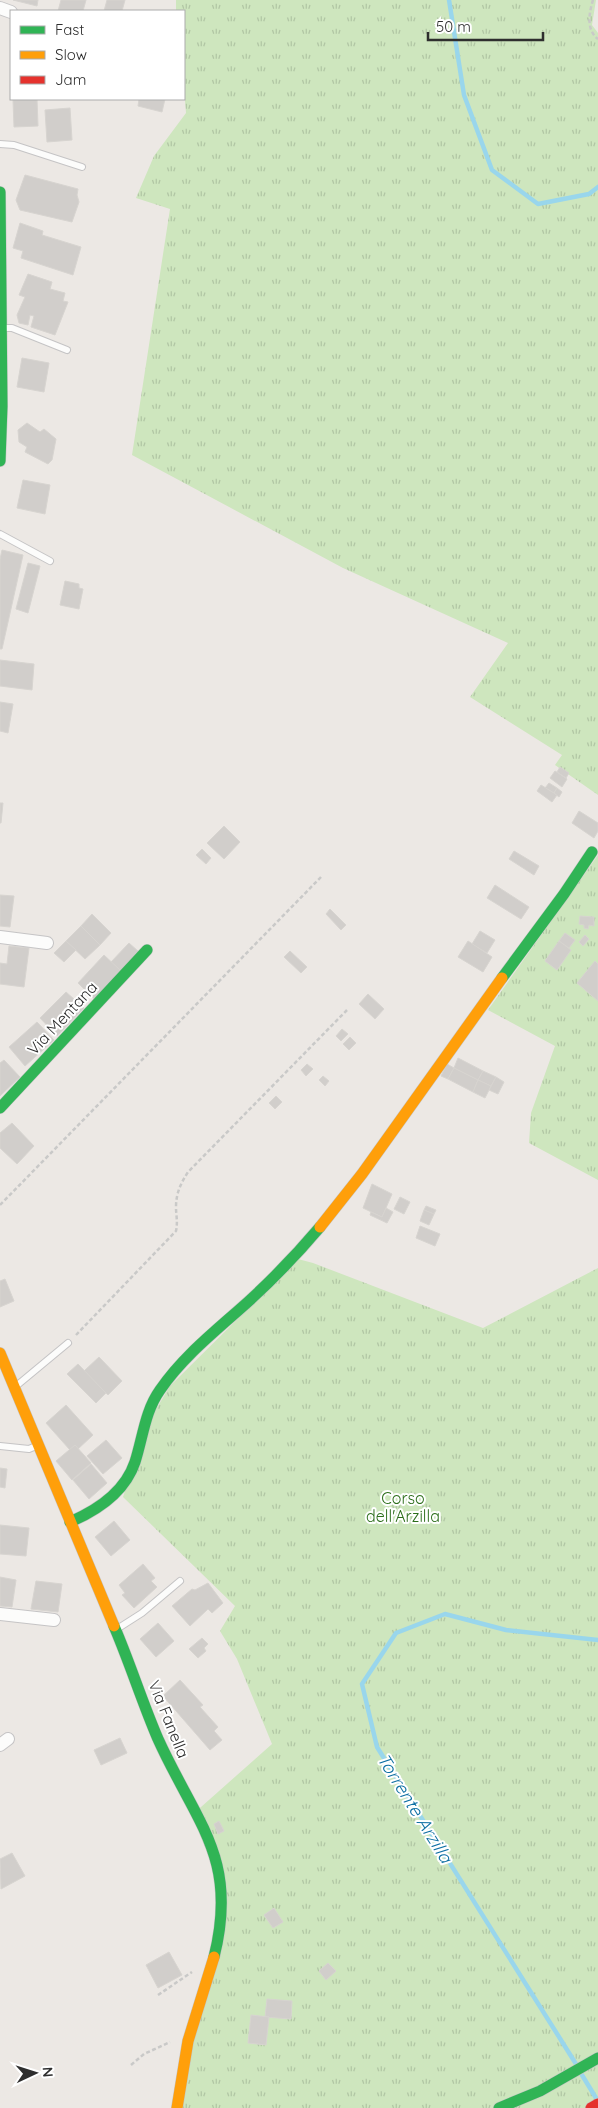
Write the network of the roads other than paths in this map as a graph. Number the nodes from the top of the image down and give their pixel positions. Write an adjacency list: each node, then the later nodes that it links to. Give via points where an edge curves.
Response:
1 (0, 144): 2 (lane, via 14,145)
2 (82, 167)
3 (0, 192): 4 (main road)
4 (1, 328): 5 (lane, via 12,328); 6 (main road)
5 (67, 350)
6 (0, 461)
7 (0, 534): 8 (lane)
8 (50, 561)
9 (592, 852): 19 (main road, via 569,890 469,1022 346,1196 264,1288 174,1372 158,1392 148,1411 134,1464 125,1483 102,1506)
10 (0, 936): 11 (street)
11 (47, 943)
12 (147, 950): 13 (main road, Via Mentana)
13 (0, 1108)
14 (68, 1343): 16 (lane)
15 (0, 1353): 16 (main road, Via Fanella)
16 (14, 1388): 17 (main road, Via Fanella)
17 (37, 1445): 18 (lane, via 29,1449); 19 (main road, Via Fanella)
18 (0, 1446)
19 (70, 1522): 23 (main road, Via Fanella)
20 (180, 1581): 23 (lane, via 142,1613)
21 (0, 1614): 22 (street)
22 (54, 1620)
23 (115, 1630): 26 (main road, Via Fanella, via 159,1741 214,1854 222,1886 222,1922 214,1965 190,2034 180,2076)
24 (598, 2058): 27 (main road, via 540,2091)
25 (598, 2104): 28 (main road)
26 (178, 2108)
27 (499, 2108)
28 (591, 2108)

